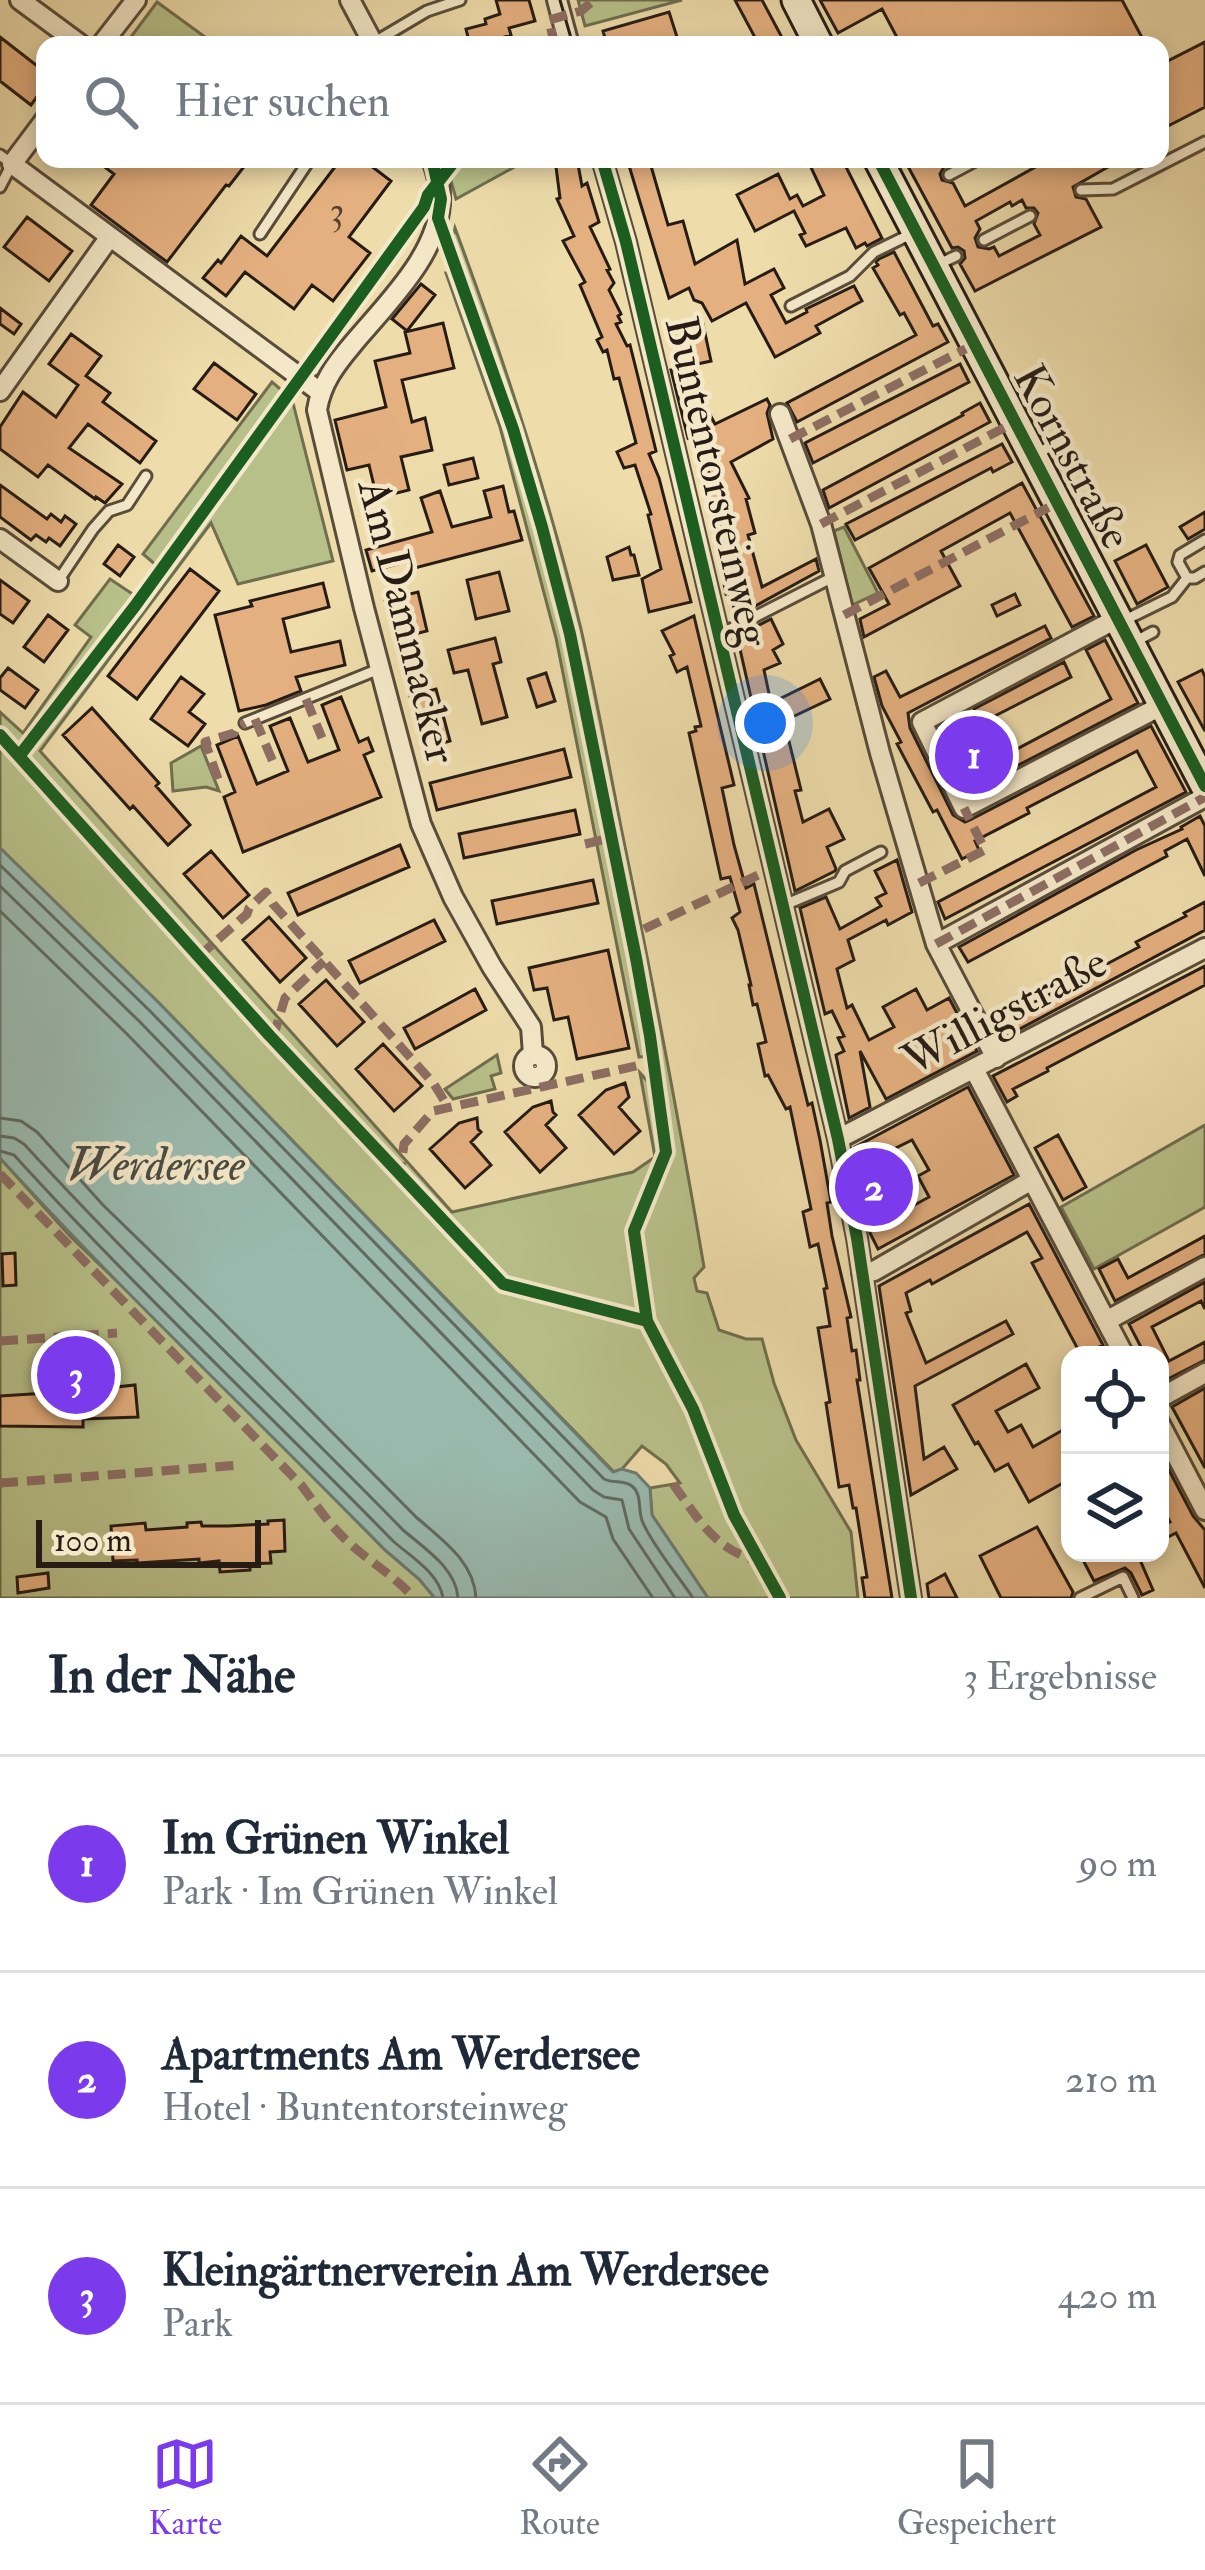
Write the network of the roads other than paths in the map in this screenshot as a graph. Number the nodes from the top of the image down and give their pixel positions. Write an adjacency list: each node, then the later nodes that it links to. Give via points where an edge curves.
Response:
1 (20, 0): 7 (street)
2 (136, 0): 8 (street)
3 (350, 0): 9 (street)
4 (460, 0): 10 (lane)
5 (556, 0): 11 (street)
6 (796, 0): 12 (street)
7 (69, 36)
8 (108, 36)
9 (370, 36)
10 (387, 36)
11 (566, 36)
12 (814, 36)
13 (36, 129): 15 (street)
14 (1205, 142): 16 (lane)
15 (6, 159): 24 (lane); 29 (street)
16 (1169, 160)
17 (304, 168): 28 (lane)
18 (434, 168): 33 (street, via 441,199 429,245)
19 (605, 168): 45 (street, Buntentorsteinweg)
20 (886, 168): 27 (street, Kornstraße, via 910,195)
21 (964, 168): 23 (lane)
22 (1154, 168): 25 (lane, via 1113,189)
23 (949, 176)
24 (0, 187)
25 (1082, 190)
26 (1030, 216): 30 (lane)
27 (916, 231): 31 (lane); 36 (street, Kornstraße, via 945,261)
28 (260, 234)
29 (109, 238): 32 (street); 33 (street)
30 (985, 240)
31 (790, 306)
32 (0, 391)
33 (320, 392): 46 (street, Am Dammacker, via 317,410)
34 (780, 414): 41 (street)
35 (1064, 439): 36 (lane)
36 (1033, 456): 44 (street, Kornstraße)
37 (146, 476): 43 (lane, via 127,505 93,529)
38 (0, 539): 43 (street)
39 (1205, 540): 42 (lane, via 1180,554)
40 (1205, 572): 42 (lane)
41 (835, 576): 45 (lane); 53 (street)
42 (1187, 578): 44 (lane)
43 (58, 581)
44 (1130, 629): 47 (street, Kornstraße); 47 (street, via 922,722 964,808)
45 (719, 635): 52 (street, Buntentorsteinweg)
46 (379, 669): 48 (lane); 55 (street, Am Dammacker, via 421,824 453,897 531,1027)
47 (1162, 705): 49 (street, Kornstraße)
48 (245, 723)
49 (1205, 786)
50 (1205, 797): 53 (street)
51 (881, 852): 52 (lane, via 839,882)
52 (781, 906): 58 (street, Buntentorsteinweg)
53 (936, 944): 56 (street)
54 (1205, 948): 56 (street, Willigstraße)
55 (533, 1054)
56 (996, 1058): 57 (street, Willigstraße)
57 (974, 1069): 58 (street, Willigstraße); 59 (street)
58 (838, 1139): 61 (street, Buntentorsteinweg)
59 (1032, 1180): 61 (street); 62 (street)
60 (1205, 1267): 62 (street)
61 (862, 1273): 68 (street, Buntentorsteinweg)
62 (1106, 1321): 63 (street)
63 (1119, 1346)
64 (1205, 1373): 65 (street)
65 (1169, 1393)
66 (1169, 1441): 67 (street)
67 (1205, 1510)
68 (910, 1598)
69 (1080, 1598): 70 (lane, via 1123,1577)
70 (1133, 1598)

